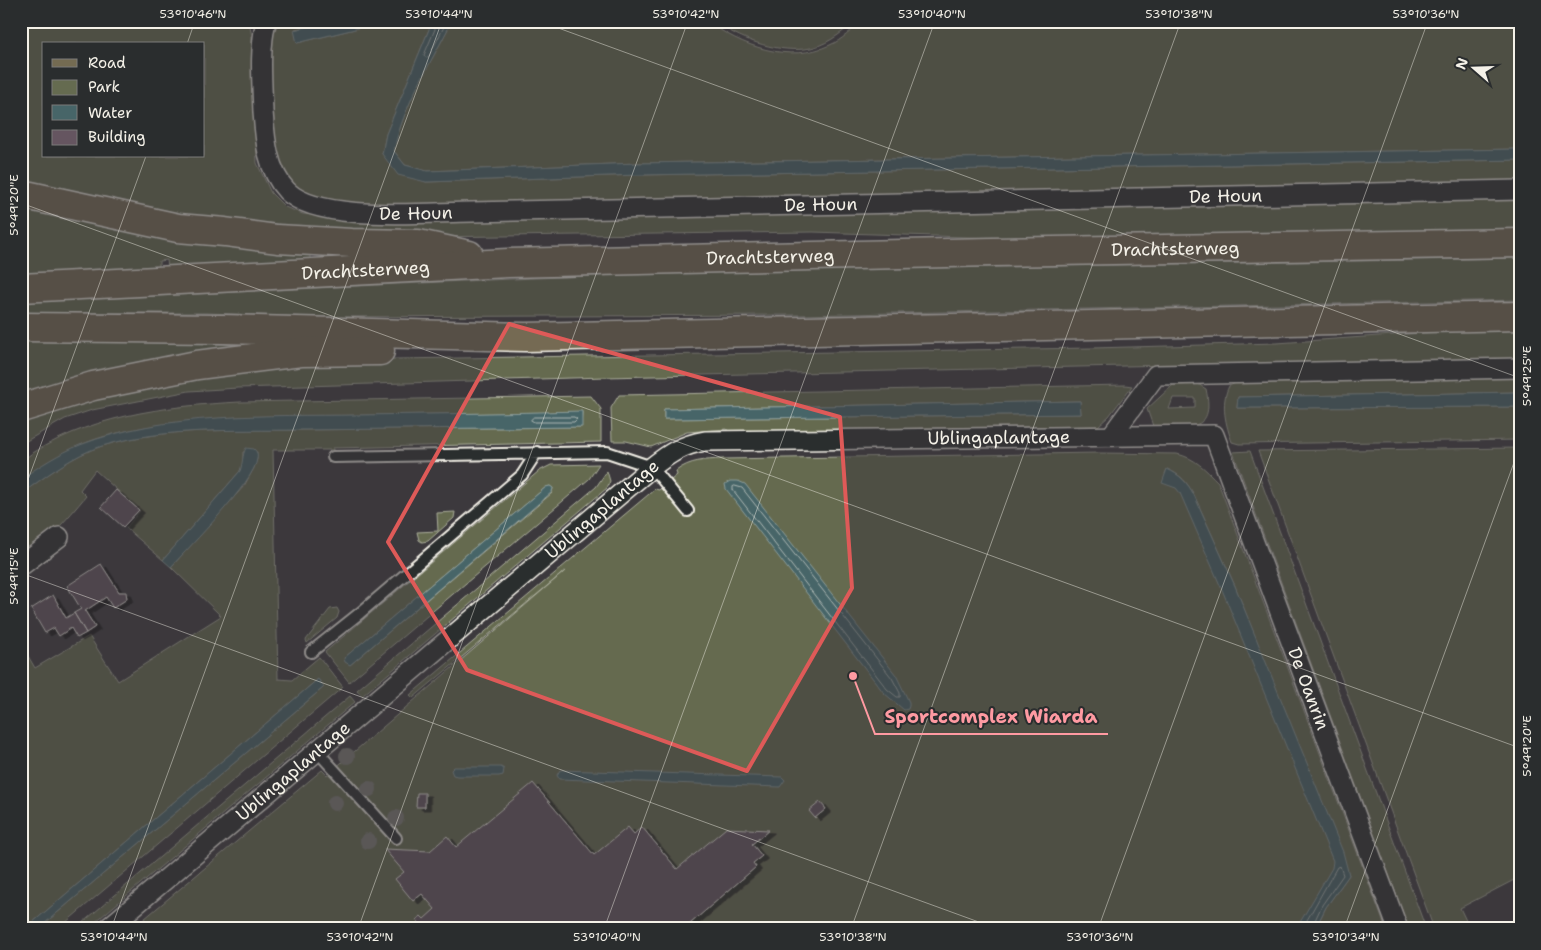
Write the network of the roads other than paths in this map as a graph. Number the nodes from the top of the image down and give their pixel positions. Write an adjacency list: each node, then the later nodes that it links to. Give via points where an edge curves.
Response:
1 (264, 29): 2 (street, De Houn, via 262,90 265,144 274,171 287,190 306,204 331,210 366,213)
2 (1520, 190)
3 (21, 194): 5 (main road, via 178,228 277,239 418,244)
4 (1520, 243): 5 (main road, Drachtsterweg)
5 (508, 263): 6 (main road, Drachtsterweg)
6 (21, 288)
7 (1520, 316): 9 (main road)
8 (21, 327): 9 (main road)
9 (525, 337): 11 (main road, via 472,349 301,352 222,361 93,386)
10 (1520, 368): 12 (street, via 1156,375)
11 (21, 408)
12 (1111, 436): 13 (street, Ublingaplantage, via 1214,435); 16 (street, Ublingaplantage, via 705,441 672,452)
13 (1218, 448): 24 (street, De Oanrin)
14 (537, 452): 15 (lane); 16 (lane, via 607,452); 20 (lane, via 522,475)
15 (333, 457)
16 (652, 467): 17 (lane); 21 (street, Ublingaplantage)
17 (688, 511)
18 (59, 537): 19 (street)
19 (21, 566)
20 (311, 652)
21 (317, 751): 22 (lane); 23 (street, Ublingaplantage)
22 (396, 838)
23 (107, 929)
24 (1398, 929)

